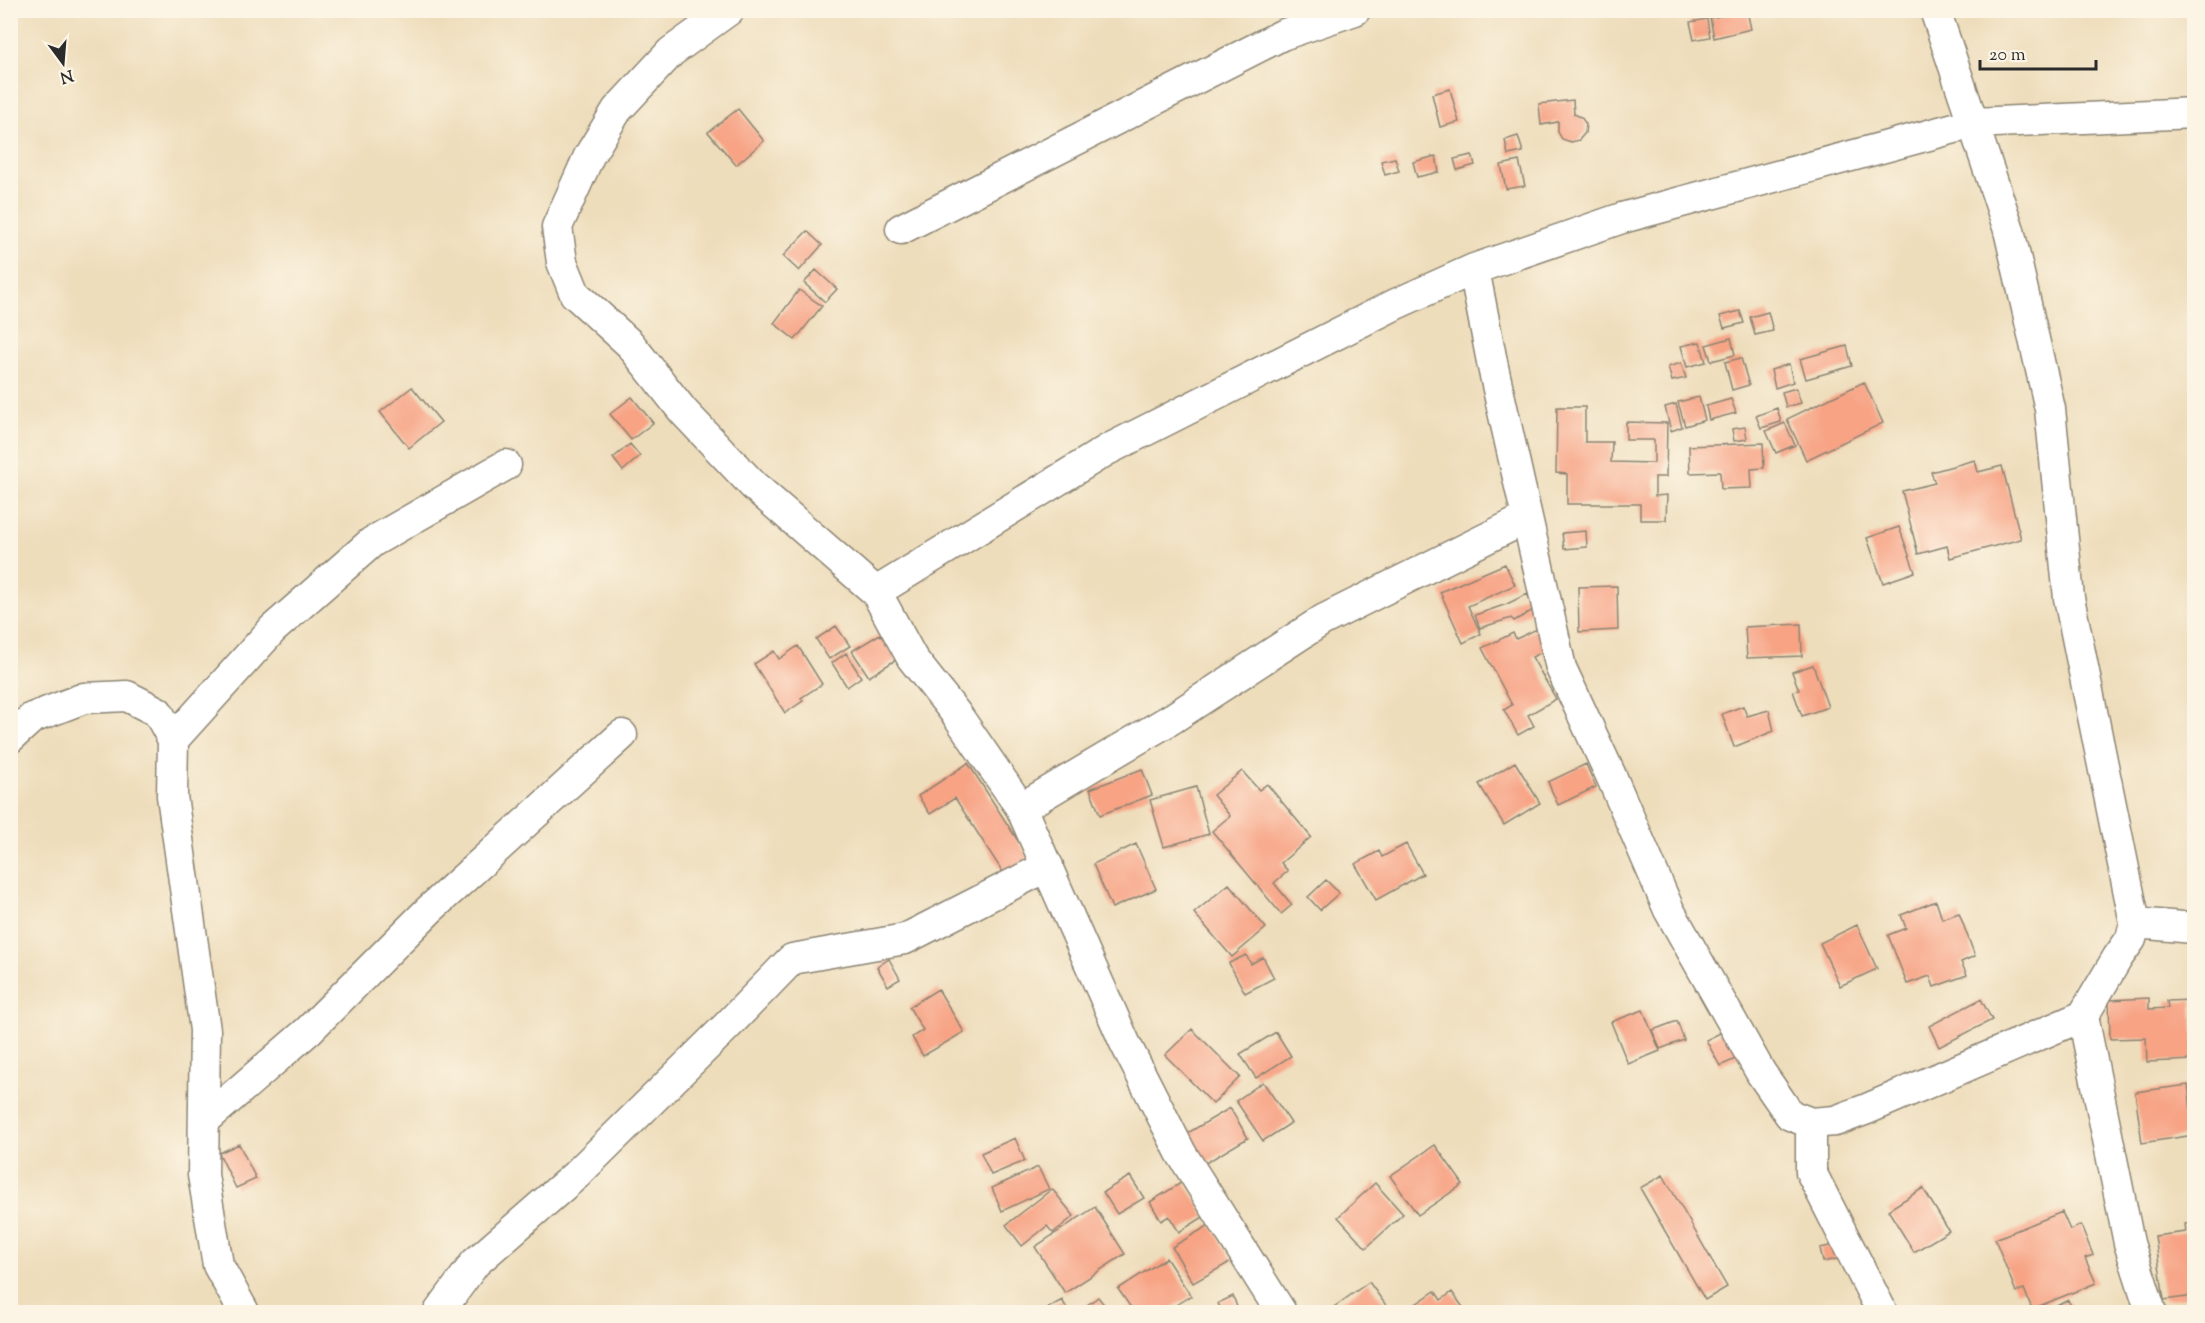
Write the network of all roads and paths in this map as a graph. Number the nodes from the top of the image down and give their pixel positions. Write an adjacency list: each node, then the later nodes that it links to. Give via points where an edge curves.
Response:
1 (729, 10): 10 (street, via 671,52 617,110 589,156 557,227 562,262 575,294 630,344 683,411 753,485)
2 (1355, 10): 6 (street, via 1282,35)
3 (1935, 10): 5 (street)
4 (2194, 113): 5 (street)
5 (1973, 123): 7 (street, via 1622,218); 16 (street, via 2009,230 2050,409 2069,598)
6 (901, 230)
7 (1474, 270): 9 (street); 10 (street, via 1396,304 1107,450)
8 (506, 465): 13 (street, via 372,542 273,628)
9 (1527, 518): 14 (street, via 1323,620 1173,718); 20 (street, via 1561,668 1669,910 1761,1073 1790,1115)
10 (876, 592): 14 (street, via 912,658)
11 (621, 735): 19 (street, via 429,910 308,1031)
12 (10, 738): 13 (street, via 32,718 84,698 127,696 158,712)
13 (174, 740): 19 (street, via 172,796 205,1030)
14 (1021, 808): 15 (street)
15 (1048, 866): 22 (street, via 905,939 792,959 576,1175 475,1263); 23 (street, via 1125,1043 1181,1153)
16 (2135, 923): 17 (street); 18 (street, via 2131,939)
17 (2194, 928)
18 (2084, 1016): 20 (street, via 1867,1109 1835,1121); 25 (street, via 2129,1243)
19 (204, 1121): 21 (street, via 203,1174 218,1265)
20 (1811, 1123): 24 (street, via 1811,1172)
21 (244, 1312)
22 (439, 1312)
23 (1281, 1312)
24 (1882, 1312)
25 (2151, 1312)

